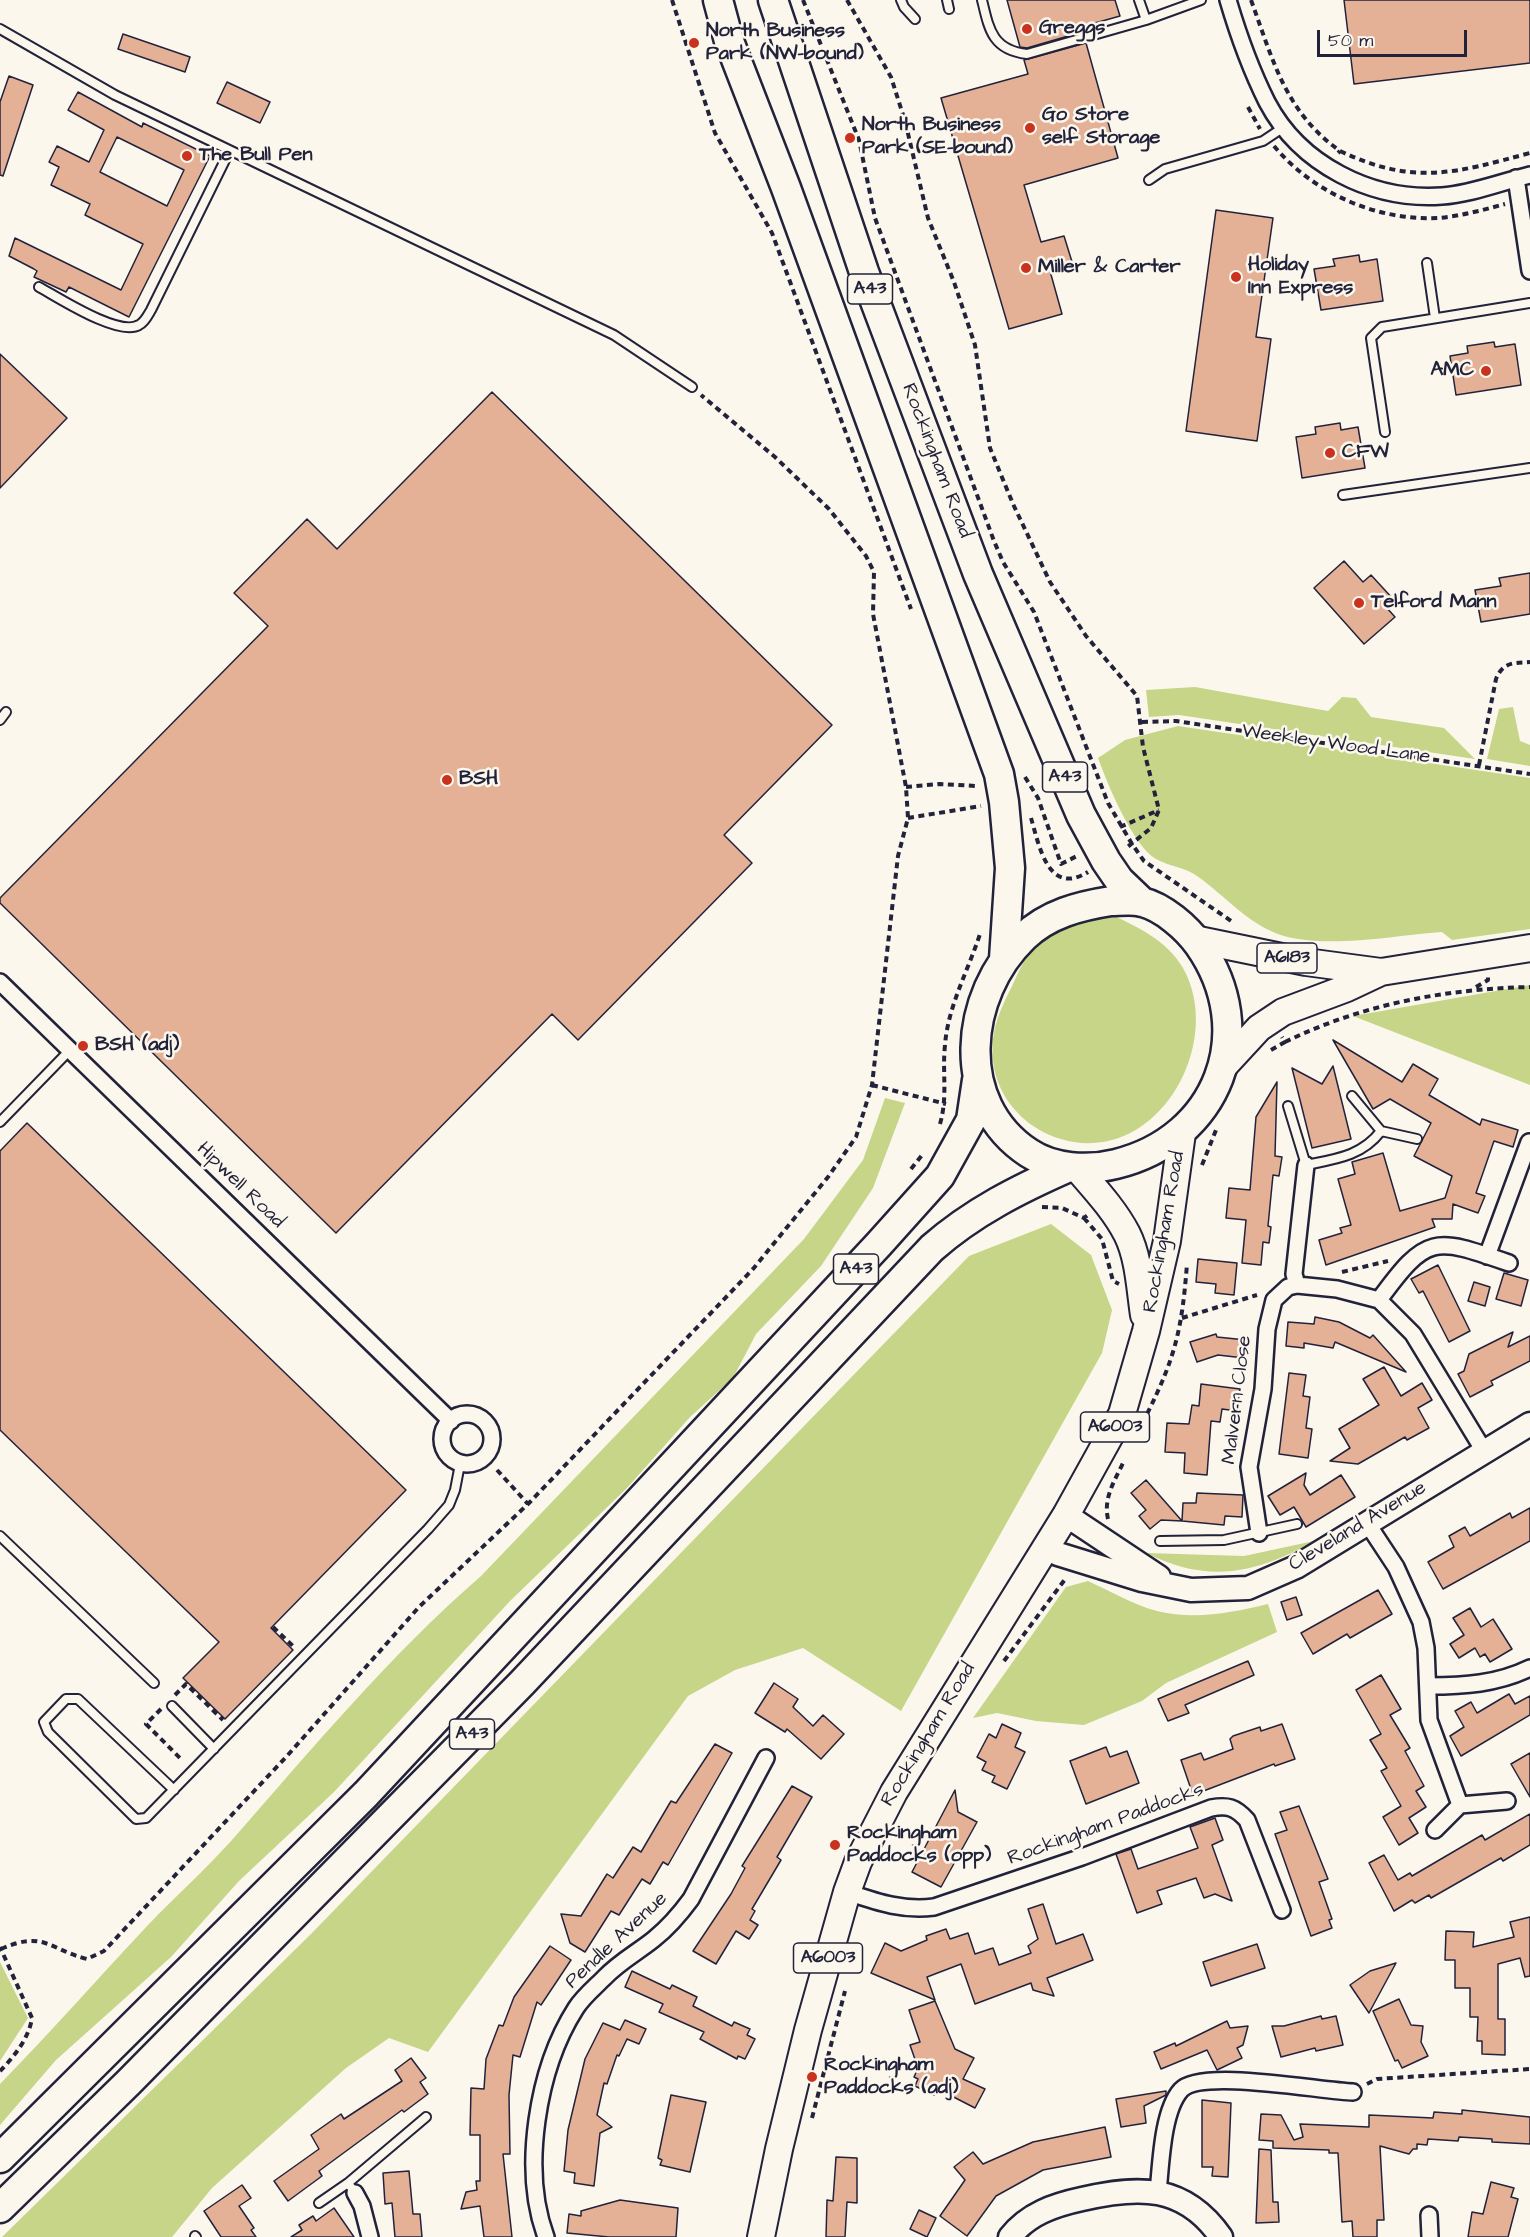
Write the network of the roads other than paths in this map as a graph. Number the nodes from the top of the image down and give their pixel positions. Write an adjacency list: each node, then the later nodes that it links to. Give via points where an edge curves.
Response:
1 (704, 0): 12 (highway, A43)
2 (718, 0): 12 (highway, A43)
3 (773, 0): 28 (highway, Rockingham Road / A43, via 864,272 978,574 1081,814 1119,880)
4 (901, 0): 9 (lane)
5 (982, 0): 10 (lane, via 991,34 1010,52 1027,54)
6 (1139, 0): 10 (lane)
7 (1201, 0): 10 (lane)
8 (1228, 0): 13 (street, via 1267,102)
9 (915, 19)
10 (1146, 20)
11 (0, 29): 14 (lane, via 116,95)
12 (729, 41): 31 (highway, A43, via 999,774 1010,868)
13 (1284, 127): 15 (street, via 1308,154 1340,175 1376,190 1443,196); 16 (lane, via 1263,141 1165,169)
14 (230, 152): 19 (lane, via 140,325 114,326); 22 (lane, via 614,335)
15 (1523, 177): 18 (street)
16 (1149, 180)
17 (1427, 263): 21 (lane)
18 (1530, 271)
19 (39, 287)
20 (1530, 303): 21 (lane)
21 (1435, 318): 23 (lane, via 1382,327 1371,338)
22 (692, 387)
23 (1385, 432)
24 (1530, 468): 25 (lane)
25 (1344, 495)
26 (6, 712): 27 (lane)
27 (0, 720)
28 (1142, 902): 29 (highway, A43, via 1163,912); 31 (highway, A43, via 1080,906 1025,935)
29 (1194, 939): 32 (main road, A6183, via 1306,962); 35 (highway, A43, via 1217,975 1223,995 1228,1023)
30 (1530, 948): 32 (main road, A6183)
31 (1005, 958): 36 (highway, A43, via 979,1017 974,1059)
32 (1381, 972): 35 (main road, A6183, via 1283,1012 1259,1028)
33 (0, 982): 34 (street, Hipwell Road)
34 (70, 1050): 39 (lane); 51 (street, Hipwell Road)
35 (1222, 1067): 41 (highway, A43, via 1212,1094)
36 (977, 1080): 45 (highway, A43, via 991,1116 1016,1144 1049,1162); 77 (highway, A43, via 970,1120 940,1176 879,1245 366,1794)
37 (1352, 1096): 40 (lane)
38 (1288, 1106): 44 (lane)
39 (0, 1122)
40 (1381, 1131): 42 (lane); 44 (lane, via 1370,1145 1355,1154)
41 (1182, 1133): 45 (highway, A43, via 1134,1160 1102,1167); 50 (main road, Rockingham Road / A6003, via 1167,1241)
42 (1417, 1139)
43 (1528, 1142): 46 (street)
44 (1306, 1165): 48 (street, via 1294,1274)
45 (1073, 1167): 50 (main road, Rockingham Road / A6003, via 1111,1209 1127,1234 1134,1252); 81 (highway, A43, via 987,1206 932,1248 522,1683)
46 (1487, 1256): 47 (street); 49 (street, via 1451,1245 1417,1253)
47 (1509, 1263)
48 (1297, 1285): 49 (street, via 1337,1289); 58 (street, Malvern Close, via 1288,1287 1274,1300 1267,1329 1263,1389 1249,1467)
49 (1379, 1300): 53 (street, via 1413,1334)
50 (1146, 1331): 55 (main road, Rockingham Road / A6003, via 1122,1414)
51 (451, 1421): 54 (street, via 442,1434 442,1443 450,1458); 54 (street, via 458,1416 476,1416 492,1436 486,1456 474,1463)
52 (1530, 1424): 53 (street, Cleveland Avenue)
53 (1484, 1451): 56 (street, Cleveland Avenue)
54 (460, 1464): 67 (lane, via 449,1505)
55 (1066, 1515): 61 (main road, Rockingham Road / A6003); 62 (street, Cleveland Avenue)
56 (1367, 1523): 62 (street, Cleveland Avenue, via 1296,1567 1248,1588 1191,1590); 65 (street, via 1396,1567 1421,1622)
57 (1297, 1524): 58 (lane)
58 (1259, 1533): 60 (lane, via 1224,1540)
59 (0, 1536): 64 (lane)
60 (1160, 1541)
61 (1046, 1546): 62 (street, Cleveland Avenue, via 1058,1554); 73 (main road, Rockingham Road / A6003, via 894,1792 870,1834)
62 (1173, 1586)
63 (1530, 1668): 65 (street, via 1508,1678 1467,1686)
64 (154, 1683)
65 (1428, 1686): 71 (street, via 1429,1720)
66 (171, 1703): 67 (lane)
67 (214, 1749): 69 (lane)
68 (766, 1758): 84 (street, Pendle Avenue, via 692,1899 676,1920 598,1984 576,2008 560,2042 544,2084 536,2124 538,2210)
69 (174, 1790): 69 (lane, via 146,1818 136,1819 48,1732 44,1722 66,1698 78,1699)
70 (1507, 1801): 71 (street)
71 (1460, 1805): 72 (street)
72 (1435, 1830)
73 (847, 1892): 74 (street, Rockingham Paddocks, via 896,1908 934,1907 1226,1805 1237,1809 1255,1834); 85 (main road, Rockingham Road / A6003, via 806,2040)
74 (1282, 1910)
75 (1353, 2092): 79 (street, via 1226,2081 1199,2082 1182,2089 1172,2105)
76 (426, 2117): 78 (lane)
77 (0, 2158)
78 (351, 2188): 80 (lane); 83 (street, via 362,2206)
79 (1158, 2192): 86 (street, via 1129,2190 1067,2202 1041,2211); 87 (street, via 1182,2200 1200,2212)
80 (319, 2203)
81 (0, 2208)
82 (1429, 2215): 88 (street)
83 (370, 2237)
84 (546, 2237)
85 (761, 2237)
86 (1010, 2237)
87 (1221, 2237)
88 (1430, 2237)

